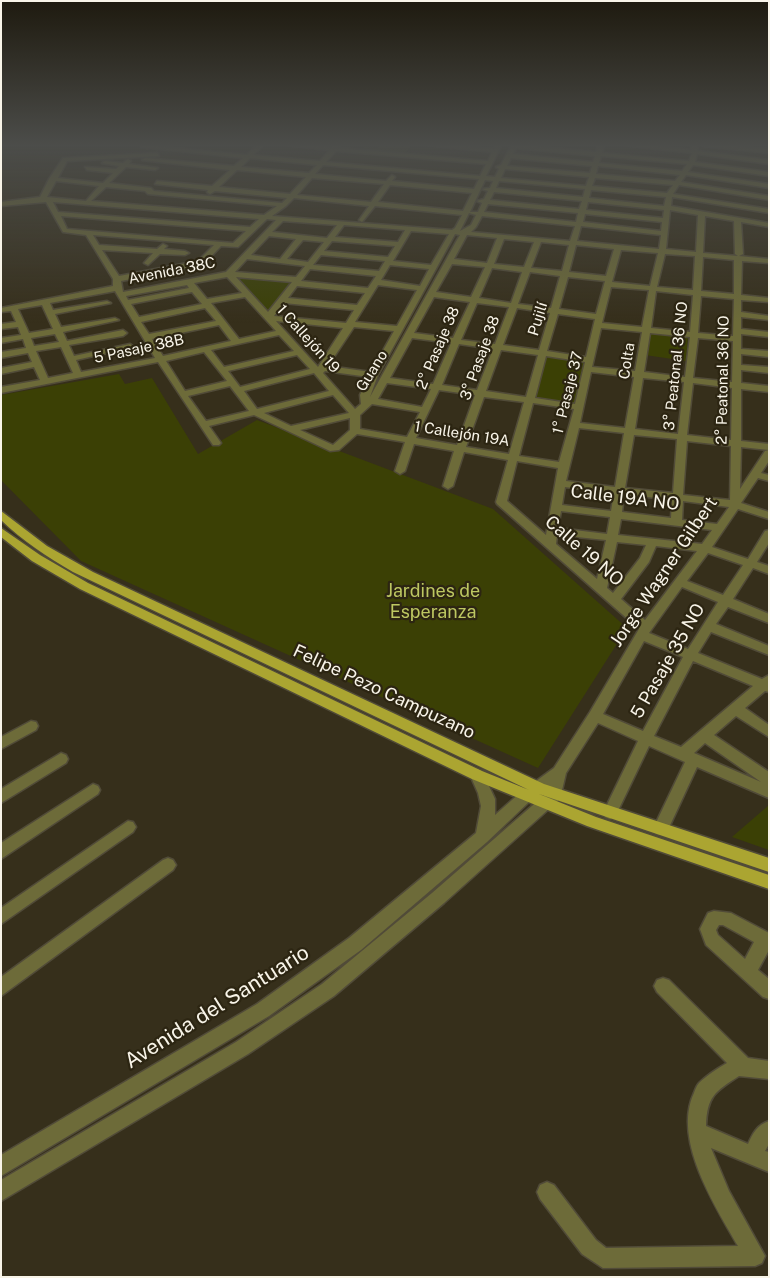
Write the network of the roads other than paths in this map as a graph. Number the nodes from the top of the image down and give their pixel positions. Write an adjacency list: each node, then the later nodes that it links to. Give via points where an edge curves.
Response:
1 (47, 204): 30 (street)
2 (75, 204): 3 (street); 33 (street)
3 (80, 204)
4 (164, 204): 23 (street)
5 (164, 204): 23 (street)
6 (197, 204): 23 (street)
7 (281, 204): 8 (street)
8 (285, 204): 28 (street); 34 (street)
9 (347, 204): 34 (street)
10 (368, 204): 11 (street)
11 (373, 204): 24 (street); 29 (street)
12 (445, 204): 21 (street)
13 (456, 204): 21 (street)
14 (477, 204): 21 (street)
15 (486, 204): 31 (street, Guano)
16 (512, 204): 26 (street)
17 (583, 204): 26 (street, Pujilí)
18 (627, 204): 22 (street)
19 (668, 204): 22 (street, Colta)
20 (723, 204): 27 (street)
21 (469, 206): 25 (street); 31 (street); 50 (street, Guano)
22 (668, 208): 32 (street); 40 (street, Colta)
23 (191, 209): 28 (street); 35 (street); 44 (street)
24 (368, 211): 29 (street); 39 (street)
25 (439, 211): 29 (street); 47 (street)
26 (581, 211): 40 (street); 43 (street, Pujilí)
27 (769, 211)
28 (274, 212): 34 (street); 35 (street)
29 (413, 212)
30 (55, 214): 33 (street); 46 (street)
31 (480, 214): 43 (street); 50 (street, Guano, via 474,226)
32 (702, 214): 41 (street); 73 (street, 3° Peatonal 36 NO)
33 (64, 215): 36 (street)
34 (340, 216): 38 (street); 39 (street); 48 (street); 59 (street)
35 (265, 217): 38 (street); 49 (street)
36 (110, 218): 37 (street); 52 (street)
37 (123, 219): 42 (street); 54 (street)
38 (281, 219): 53 (street, Avenida 38C)
39 (362, 220): 47 (street)
40 (666, 220): 51 (street, Colta)
41 (737, 220): 45 (street); 74 (street, 2° Peatonal 36 NO)
42 (146, 221): 44 (street); 57 (street)
43 (577, 224): 51 (street); 63 (street, Pujilí)
44 (176, 225): 49 (street); 55 (street); 60 (street)
45 (769, 225)
46 (62, 226): 52 (street); 52 (street, via 65,231)
47 (430, 226): 50 (street)
48 (409, 228): 50 (street); 65 (street)
49 (252, 229): 55 (street)
50 (461, 231): 56 (street); 63 (street); 81 (street, Guano); 86 (street, Guano)
51 (664, 233): 70 (street, Colta)
52 (94, 234): 54 (street); 66 (street)
53 (266, 234): 58 (street); 75 (street, Avenida 38C)
54 (108, 235): 57 (street)
55 (245, 236): 64 (street, via 235,245)
56 (502, 236): 61 (street); 84 (street, 2° Pasaje 38)
57 (131, 237): 60 (street)
58 (301, 237): 59 (street); 79 (street)
59 (329, 239): 65 (street); 72 (street)
60 (164, 240): 62 (street); 69 (street)
61 (538, 240): 63 (street); 87 (street, 3° Pasaje 38)
62 (194, 242): 64 (street); 71 (street)
63 (574, 242): 67 (street); 70 (street); 90 (street, Pujilí)
64 (219, 244): 91 (street, via 200,263)
65 (400, 244): 80 (street)
66 (96, 247): 68 (street); 91 (street)
67 (618, 248): 70 (street); 95 (street, 1° Pasaje 37)
68 (133, 249): 69 (street); 77 (street)
69 (158, 250): 71 (street); 82 (street)
70 (662, 250): 73 (street); 97 (street, Colta)
71 (185, 252): 83 (street)
72 (319, 253): 80 (street); 85 (street)
73 (700, 253): 74 (street); 101 (street, 3° Peatonal 36 NO)
74 (738, 256): 76 (street); 78 (street); 104 (street, 2° Peatonal 36 NO)
75 (245, 257): 79 (street); 88 (street, Avenida 38C)
76 (769, 257)
77 (123, 260)
78 (769, 260)
79 (282, 261): 85 (street)
80 (389, 261): 86 (street); 89 (street)
81 (449, 261): 84 (street); 103 (street, Guano)
82 (148, 263)
83 (174, 264)
84 (489, 265): 87 (street); 106 (street, 2° Pasaje 38)
85 (309, 266): 89 (street); 93 (street)
86 (432, 267): 96 (street, Guano)
87 (526, 270): 90 (street); 112 (street, 3° Pasaje 38)
88 (229, 274): 92 (street, Avenida 38C); 93 (street, Avenida 38C); 102 (street, 1 Callejón 19)
89 (382, 274): 94 (street)
90 (565, 275): 95 (street); 116 (street, Pujilí)
91 (118, 279): 99 (street)
92 (188, 282): 98 (street); 99 (street, Avenida 38C)
93 (296, 282): 100 (street, Avenida 38C); 105 (street)
94 (376, 282): 96 (street); 100 (street)
95 (608, 282): 97 (street); 125 (street, 1° Pasaje 37)
96 (420, 288): 129 (street, Guano)
97 (653, 288): 101 (street); 131 (street, Colta)
98 (194, 289): 109 (street); 110 (street)
99 (119, 291): 108 (street, Avenida 38C); 109 (street)
100 (371, 291): 114 (street)
101 (697, 292): 104 (street); 135 (street, 3° Peatonal 36 NO)
102 (247, 294): 110 (street); 119 (street, 1 Callejón 19)
103 (431, 294): 106 (street); 134 (street, Guano)
104 (739, 297): 107 (street); 117 (street, 2° Peatonal 36 NO)
105 (282, 300): 114 (street); 119 (street)
106 (473, 300): 112 (street); 141 (street, 2° Pasaje 38)
107 (769, 300)
108 (45, 302): 113 (street, Avenida 38C); 118 (street)
109 (126, 303): 122 (street)
110 (207, 304): 122 (street); 126 (street)
111 (109, 305): 118 (street)
112 (514, 306): 116 (street); 145 (street, 3° Pasaje 38)
113 (14, 308): 115 (street, Avenida 38C); 124 (street)
114 (360, 308): 127 (street)
115 (1, 310)
116 (555, 311): 125 (street); 150 (street, Pujilí)
117 (738, 314): 120 (street); 136 (street, 2° Peatonal 36 NO)
118 (51, 316): 130 (street)
119 (268, 318): 127 (street); 132 (street, 1 Callejón 19)
120 (769, 318)
121 (115, 320): 130 (street)
122 (137, 320): 139 (street)
123 (1, 321): 124 (street)
124 (19, 321): 128 (street); 138 (street)
125 (599, 321): 131 (street); 156 (street, 1° Pasaje 37)
126 (221, 322): 139 (street); 142 (street)
127 (351, 325): 129 (street); 161 (street)
128 (1, 327)
129 (397, 329): 163 (street, Guano)
130 (58, 330): 138 (street); 143 (street)
131 (646, 330): 135 (street); 162 (street, Colta)
132 (281, 332): 142 (street, 5 Pasaje 38B); 149 (street, 1 Callejón 19)
133 (123, 333): 143 (street)
134 (410, 335): 141 (street); 166 (street, Guano)
135 (694, 335): 136 (street); 165 (street, 3° Peatonal 36 NO)
136 (738, 335): 137 (street); 148 (street, 2° Peatonal 36 NO)
137 (769, 335)
138 (26, 337): 140 (street); 147 (street)
139 (147, 337): 154 (street)
140 (1, 341)
141 (457, 341): 145 (street); 170 (street, 2° Pasaje 38)
142 (237, 342): 146 (street, 5 Pasaje 38B)
143 (64, 344): 147 (street); 153 (street)
144 (130, 347): 153 (street)
145 (498, 347): 150 (street); 175 (street, 3° Pasaje 38)
146 (206, 349): 154 (street, 5 Pasaje 38B); 158 (street)
147 (31, 350): 152 (street); 155 (street)
148 (738, 351): 151 (street); 157 (street, 2° Peatonal 36 NO)
149 (300, 352): 158 (street); 161 (street, 1 Callejón 19)
150 (541, 354): 156 (street); 176 (street, Pujilí)
151 (769, 354)
152 (1, 355)
153 (70, 359): 164 (street)
154 (161, 360): 164 (street, 5 Pasaje 38B); 174 (street)
155 (38, 364): 160 (street); 167 (street)
156 (590, 364): 162 (street); 178 (street, 1° Pasaje 37)
157 (737, 366): 159 (street); 168 (street, 2° Peatonal 36 NO)
158 (222, 370): 169 (street)
159 (769, 370)
160 (1, 371)
161 (319, 371): 163 (street); 169 (street); 173 (street, 1 Callejón 19)
162 (640, 374): 165 (street); 186 (street, Colta)
163 (374, 375): 177 (street, Guano, via 365,395)
164 (79, 376): 167 (street, 5 Pasaje 38B)
165 (690, 379): 168 (street); 187 (street, 3° Peatonal 36 NO)
166 (385, 380): 170 (street); 177 (street, Guano)
167 (45, 382): 172 (street, 5 Pasaje 38B)
168 (737, 385): 171 (street); 190 (street, 2° Peatonal 36 NO)
169 (235, 386): 174 (street); 180 (street)
170 (436, 388): 175 (street); 179 (street, 2° Pasaje 38)
171 (769, 389)
172 (1, 390)
173 (335, 392): 180 (street); 181 (street, 1 Callejón 19)
174 (182, 394): 182 (street)
175 (482, 394): 176 (street); 192 (street, 3° Pasaje 38)
176 (529, 400): 178 (street); 194 (street, Pujilí)
177 (368, 404): 179 (street); 181 (street)
178 (580, 408): 183 (street, 1° Pasaje 37)
179 (426, 410): 188 (street, 2° Pasaje 38)
180 (255, 412): 182 (street); 184 (street)
181 (355, 414): 184 (street); 185 (street)
182 (203, 425): 189 (street)
183 (575, 425): 186 (street); 195 (street, 1° Pasaje 37)
184 (290, 429): 185 (street, via 335,448)
185 (355, 431): 188 (street, 1 Callejón 19A)
186 (630, 431): 187 (street); 201 (street, Colta)
187 (682, 437): 190 (street); 202 (street, 3° Peatonal 36 NO)
188 (410, 441): 192 (street, 1 Callejón 19A); 196 (street, 2° Pasaje 38)
189 (216, 443)
190 (735, 443): 191 (street); 204 (street, 2° Peatonal 36 NO)
191 (769, 447)
192 (460, 449): 194 (street, 1 Callejón 19A); 200 (street, 3° Pasaje 38)
193 (769, 453): 197 (street, Jorge Wagner Gilbert)
194 (512, 457): 195 (street, 1 Callejón 19A); 203 (street, Pujilí)
195 (563, 466): 199 (street, 1° Pasaje 37)
196 (400, 471)
197 (755, 474): 198 (street); 204 (street, Jorge Wagner Gilbert)
198 (769, 478)
199 (560, 483): 201 (street); 205 (street, 1° Pasaje 37)
200 (448, 486)
201 (619, 490): 202 (street); 207 (street, Colta)
202 (679, 497): 204 (street); 209 (street, 3° Peatonal 36 NO)
203 (501, 502): 216 (street, Calle 19 NO)
204 (734, 504): 208 (street); 210 (street, Jorge Wagner Gilbert)
205 (556, 507): 207 (street, Calle 19A NO); 212 (street, 1° Pasaje 37)
206 (1, 514): 244 (main road, Felipe Pezo Campuzano, via 56,558)
207 (615, 514): 209 (street, Calle 19A NO); 214 (street, Colta)
208 (769, 516)
209 (676, 521): 210 (street, Calle 19A NO)
210 (720, 528): 217 (street, Jorge Wagner Gilbert)
211 (1, 531): 239 (main road, Felipe Pezo Campuzano, via 36,558 84,586)
212 (552, 531): 214 (street); 216 (street, 1° Pasaje 37)
213 (769, 533): 218 (street, 5 Pasaje 35 NO)
214 (612, 538): 215 (street); 221 (street, Colta)
215 (652, 543): 217 (street); 222 (street)
216 (550, 545): 221 (street, Calle 19 NO)
217 (705, 548): 218 (street); 220 (street, Jorge Wagner Gilbert)
218 (751, 564): 219 (street); 223 (street, 5 Pasaje 35 NO)
219 (769, 570)
220 (680, 582): 223 (street); 226 (street, Jorge Wagner Gilbert)
221 (601, 588): 222 (street, Calle 19 NO)
222 (614, 600): 226 (street, Calle 19 NO)
223 (724, 602): 224 (street); 225 (street, 5 Pasaje 35 NO)
224 (769, 619)
225 (709, 626): 227 (street); 228 (street, 5 Pasaje 35 NO)
226 (643, 631): 228 (street, Calle 19 NO); 231 (street, Jorge Wagner Gilbert)
227 (769, 651)
228 (691, 654): 229 (street, Calle 19 NO); 235 (street, 5 Pasaje 35 NO)
229 (767, 684): 230 (street)
230 (736, 709): 233 (street); 234 (street)
231 (595, 716): 235 (street); 244 (street, Jorge Wagner Gilbert)
232 (32, 726): 236 (street)
233 (769, 732)
234 (706, 736): 237 (street); 240 (street)
235 (646, 738): 237 (street); 245 (street, 5 Pasaje 35 NO)
236 (1, 744)
237 (688, 757): 242 (street); 247 (street)
238 (62, 759): 243 (street)
239 (477, 776): 244 (main road, Felipe Pezo Campuzano); 248 (street, via 490,806)
240 (769, 780)
241 (93, 790): 249 (street)
242 (769, 792)
243 (1, 796)
244 (541, 796): 245 (main road, Felipe Pezo Campuzano); 248 (street, Avenida del Santuario); 252 (main road, Felipe Pezo Campuzano, via 592,822); 265 (street, via 438,898 328,990 242,1048)
245 (610, 813): 247 (main road, Felipe Pezo Campuzano)
246 (128, 827): 253 (street)
247 (661, 829): 251 (main road, Felipe Pezo Campuzano)
248 (482, 837): 264 (street, Avenida del Santuario, via 355,944 263,1010)
249 (1, 852)
250 (168, 865): 257 (street)
251 (769, 865)
252 (769, 882)
253 (1, 917)
254 (767, 940): 255 (street); 255 (street, via 725,918 714,918 708,929 709,935)
255 (748, 971): 258 (street)
256 (663, 986): 259 (street)
257 (1, 988)
258 (769, 991)
259 (742, 1065): 260 (street); 262 (street, via 728,1071 705,1090 697,1109)
260 (769, 1070)
261 (769, 1130): 263 (street, via 761,1138)
262 (698, 1133): 263 (street); 266 (street, via 700,1152 710,1175 755,1256 603,1258 589,1247)
263 (761, 1159)
264 (1, 1166)
265 (1, 1191)
266 (547, 1192)

